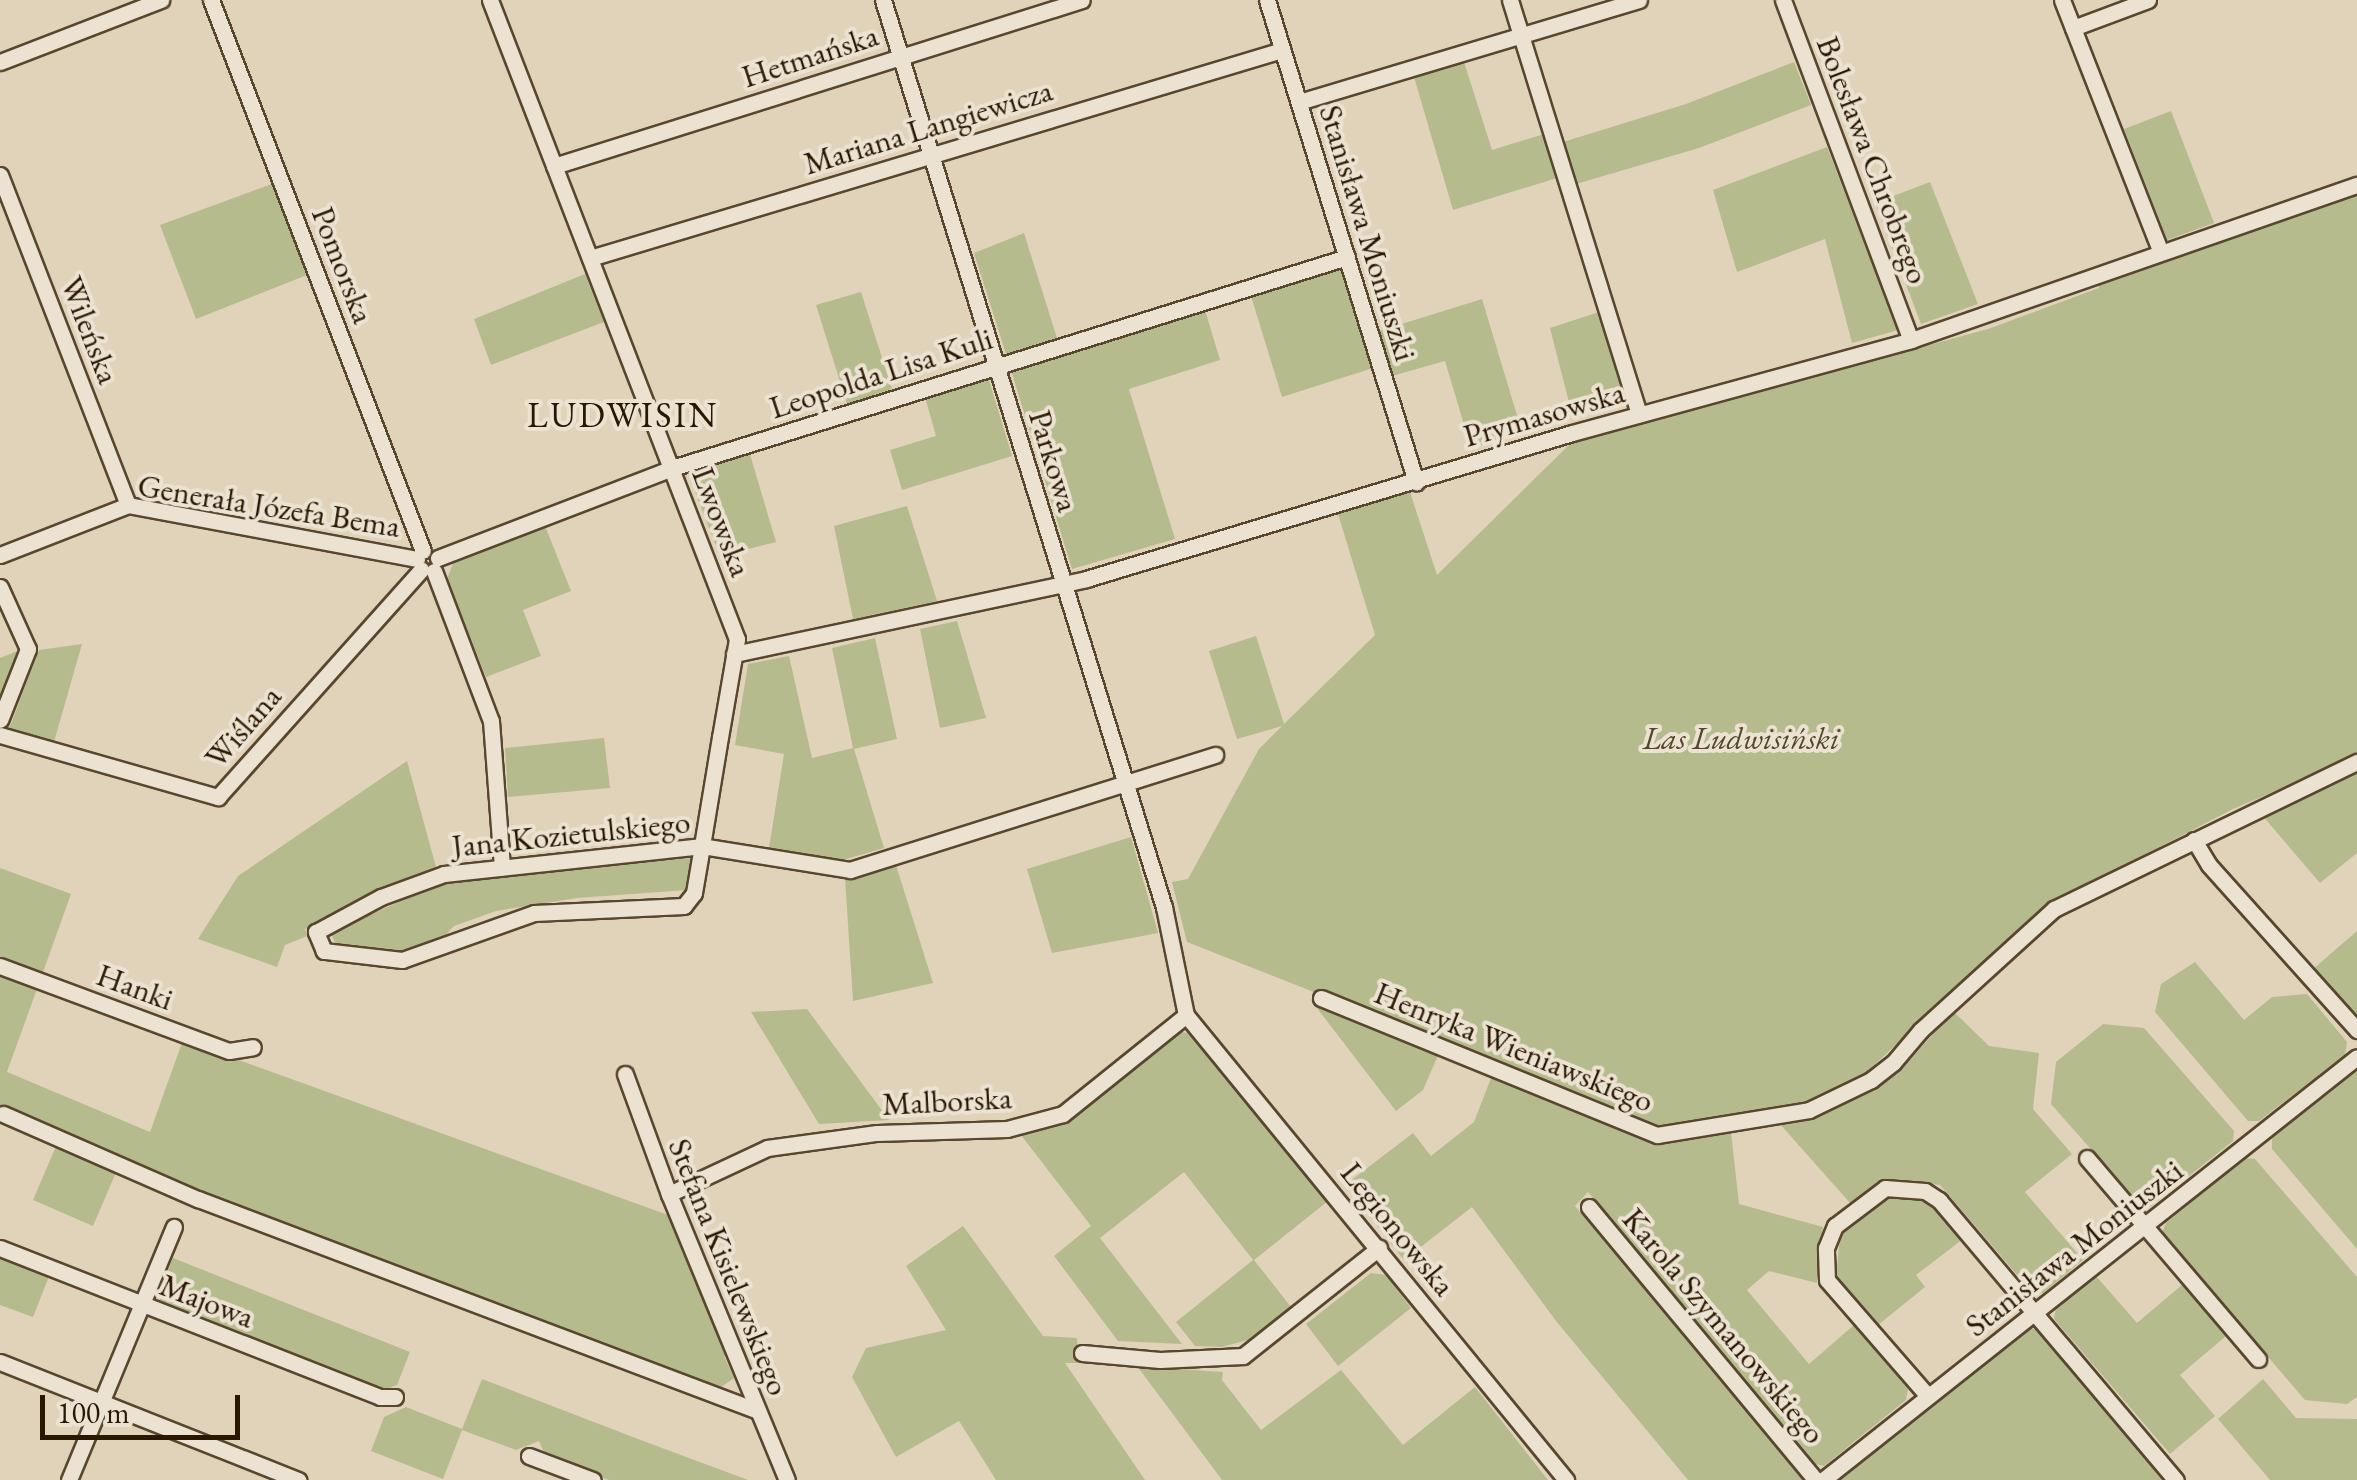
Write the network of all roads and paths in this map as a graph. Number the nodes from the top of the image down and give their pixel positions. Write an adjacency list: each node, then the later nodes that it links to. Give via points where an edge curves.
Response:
1 (161, 0): 16 (street)
2 (211, 0): 32 (street, Pomorska)
3 (490, 0): 19 (street, Lwowska)
4 (883, 0): 15 (street, Parkowa)
5 (1082, 0): 15 (street, Hetmańska)
6 (1267, 0): 14 (street, Stanisława Moniuszki)
7 (1510, 0): 13 (street)
8 (1638, 0): 13 (street)
9 (1783, 0): 25 (street, Bolesława Chrobrego)
10 (2062, 0): 12 (street)
11 (2148, 0): 12 (street)
12 (2073, 28): 22 (street)
13 (1522, 38): 17 (street); 27 (street)
14 (1282, 50): 17 (street, Stanisława Moniuszki); 18 (street, Mariana Langiewicza)
15 (900, 57): 18 (street, Parkowa); 19 (street, Hetmańska)
16 (0, 62)
17 (1300, 102): 23 (street, Stanisława Moniuszki)
18 (931, 155): 24 (street, Mariana Langiewicza); 26 (street, Parkowa)
19 (554, 166): 24 (street, Lwowska)
20 (0, 174): 30 (street, Wileńska)
21 (2357, 185): 22 (street, Prymasowska)
22 (2160, 250): 25 (street, Prymasowska)
23 (1347, 257): 26 (street, Leopolda Lisa Kuli); 29 (street, Stanisława Moniuszki)
24 (590, 258): 28 (street, Lwowska)
25 (1911, 340): 27 (street, Prymasowska)
26 (996, 365): 28 (street, Leopolda Lisa Kuli); 33 (street, Parkowa)
27 (1639, 414): 29 (street, Prymasowska)
28 (672, 468): 32 (street, Leopolda Lisa Kuli); 35 (street, Lwowska, via 737,639)
29 (1416, 482): 33 (street, Prymasowska)
30 (128, 506): 31 (street, Generała Józefa Bema); 32 (street, Generała Józefa Bema)
31 (0, 555)
32 (427, 562): 37 (street, Wiślana, via 218,797); 43 (street, Pomorska, via 491,721)
33 (1064, 585): 35 (street, Prymasowska); 40 (street, Parkowa)
34 (0, 587): 36 (street, via 28,649)
35 (734, 654): 42 (street, Lwowska)
36 (0, 720)
37 (0, 734)
38 (1215, 755): 40 (street, Jana Kozietulskiego)
39 (2357, 762): 41 (street, Henryka Wieniawskiego)
40 (1126, 782): 42 (street, Jana Kozietulskiego, via 850,870); 47 (street, Parkowa, via 1172,938)
41 (2194, 840): 46 (street, Henryka Wieniawskiego, via 2054,909 1871,1080 1810,1110 1763,1119 1657,1135); 48 (street)
42 (702, 846): 43 (street, Jana Kozietulskiego); 44 (street, Lwowska, via 694,893)
43 (502, 868): 44 (street, Jana Kozietulskiego, via 444,874 382,897 316,932 321,946 352,958 402,960 534,913)
44 (684, 906)
45 (0, 966): 49 (street, Hanki, via 229,1050)
46 (1322, 998)
47 (1186, 1015): 54 (street, Malborska, via 1063,1114 1007,1129 877,1133 768,1148); 59 (street, Legionowska)
48 (2357, 1030)
49 (253, 1047)
50 (2357, 1057): 57 (street, Stanisława Moniuszki)
51 (625, 1074): 54 (street, Stefana Kisielewskiego)
52 (3, 1114): 68 (street, via 198,1199)
53 (2087, 1158): 57 (street)
54 (669, 1194): 68 (street, Stefana Kisielewskiego)
55 (1589, 1207): 75 (street, Karola Szymanowskiego)
56 (174, 1226): 60 (street)
57 (2142, 1226): 61 (street, Stanisława Moniuszki); 63 (street)
58 (0, 1248): 60 (street, Majowa)
59 (1378, 1248): 62 (street, via 1243,1356 1160,1360); 74 (street, Legionowska)
60 (142, 1306): 66 (street, Majowa, via 380,1397); 67 (street)
61 (2032, 1314): 65 (street, Stanisława Moniuszki); 65 (street, via 1931,1194 1886,1188 1835,1226 1826,1248 1827,1280); 76 (street)
62 (1082, 1353)
63 (2258, 1359)
64 (0, 1362): 67 (street)
65 (1927, 1395): 75 (street, Stanisława Moniuszki)
66 (395, 1397)
67 (102, 1402): 70 (street); 71 (street)
68 (758, 1411): 73 (street, Stefana Kisielewskiego)
69 (529, 1456): 72 (street)
70 (69, 1480)
71 (298, 1480)
72 (592, 1480)
73 (786, 1480)
74 (1566, 1480)
75 (1820, 1480)
76 (2176, 1480)

